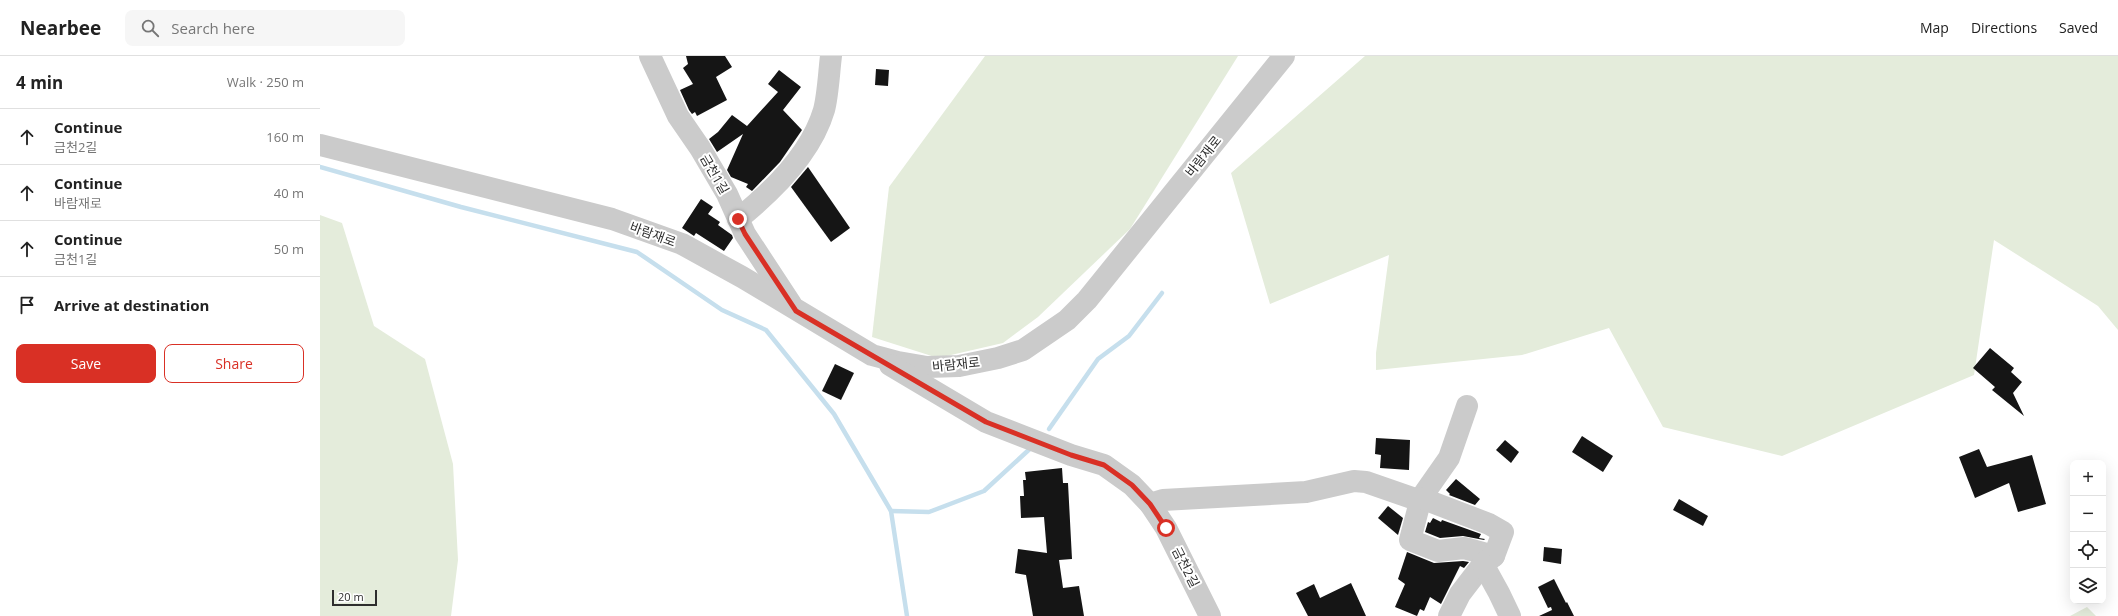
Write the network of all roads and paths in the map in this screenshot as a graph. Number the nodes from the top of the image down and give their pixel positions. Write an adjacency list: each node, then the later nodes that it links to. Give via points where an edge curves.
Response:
1 (650, 56): 5 (street, 금천1길, via 678,116 716,174)
2 (831, 56): 5 (street, via 824,110 814,134 795,164)
3 (1284, 56): 7 (street, 바람재로, via 1087,300 1067,320 1023,350 959,366 927,367)
4 (320, 145): 6 (street, 바람재로, via 612,219 682,244)
5 (738, 219): 6 (street, 금천1길, via 745,234)
6 (796, 311): 7 (street, 바람재로)
7 (872, 355): 10 (street, 금천2길, via 986,422 1104,465 1132,485)
8 (1467, 406): 9 (street, via 1449,458)
9 (1421, 498): 10 (street, via 1415,500 1366,482 1354,481 1306,492 1164,500); 11 (street, via 1489,524 1503,532); 11 (street, via 1410,540 1438,551 1464,548)
10 (1150, 504): 12 (street, 금천2길, via 1166,528)
11 (1488, 560): 13 (street, via 1460,594); 14 (street)
12 (1210, 616)
13 (1449, 616)
14 (1510, 616)

